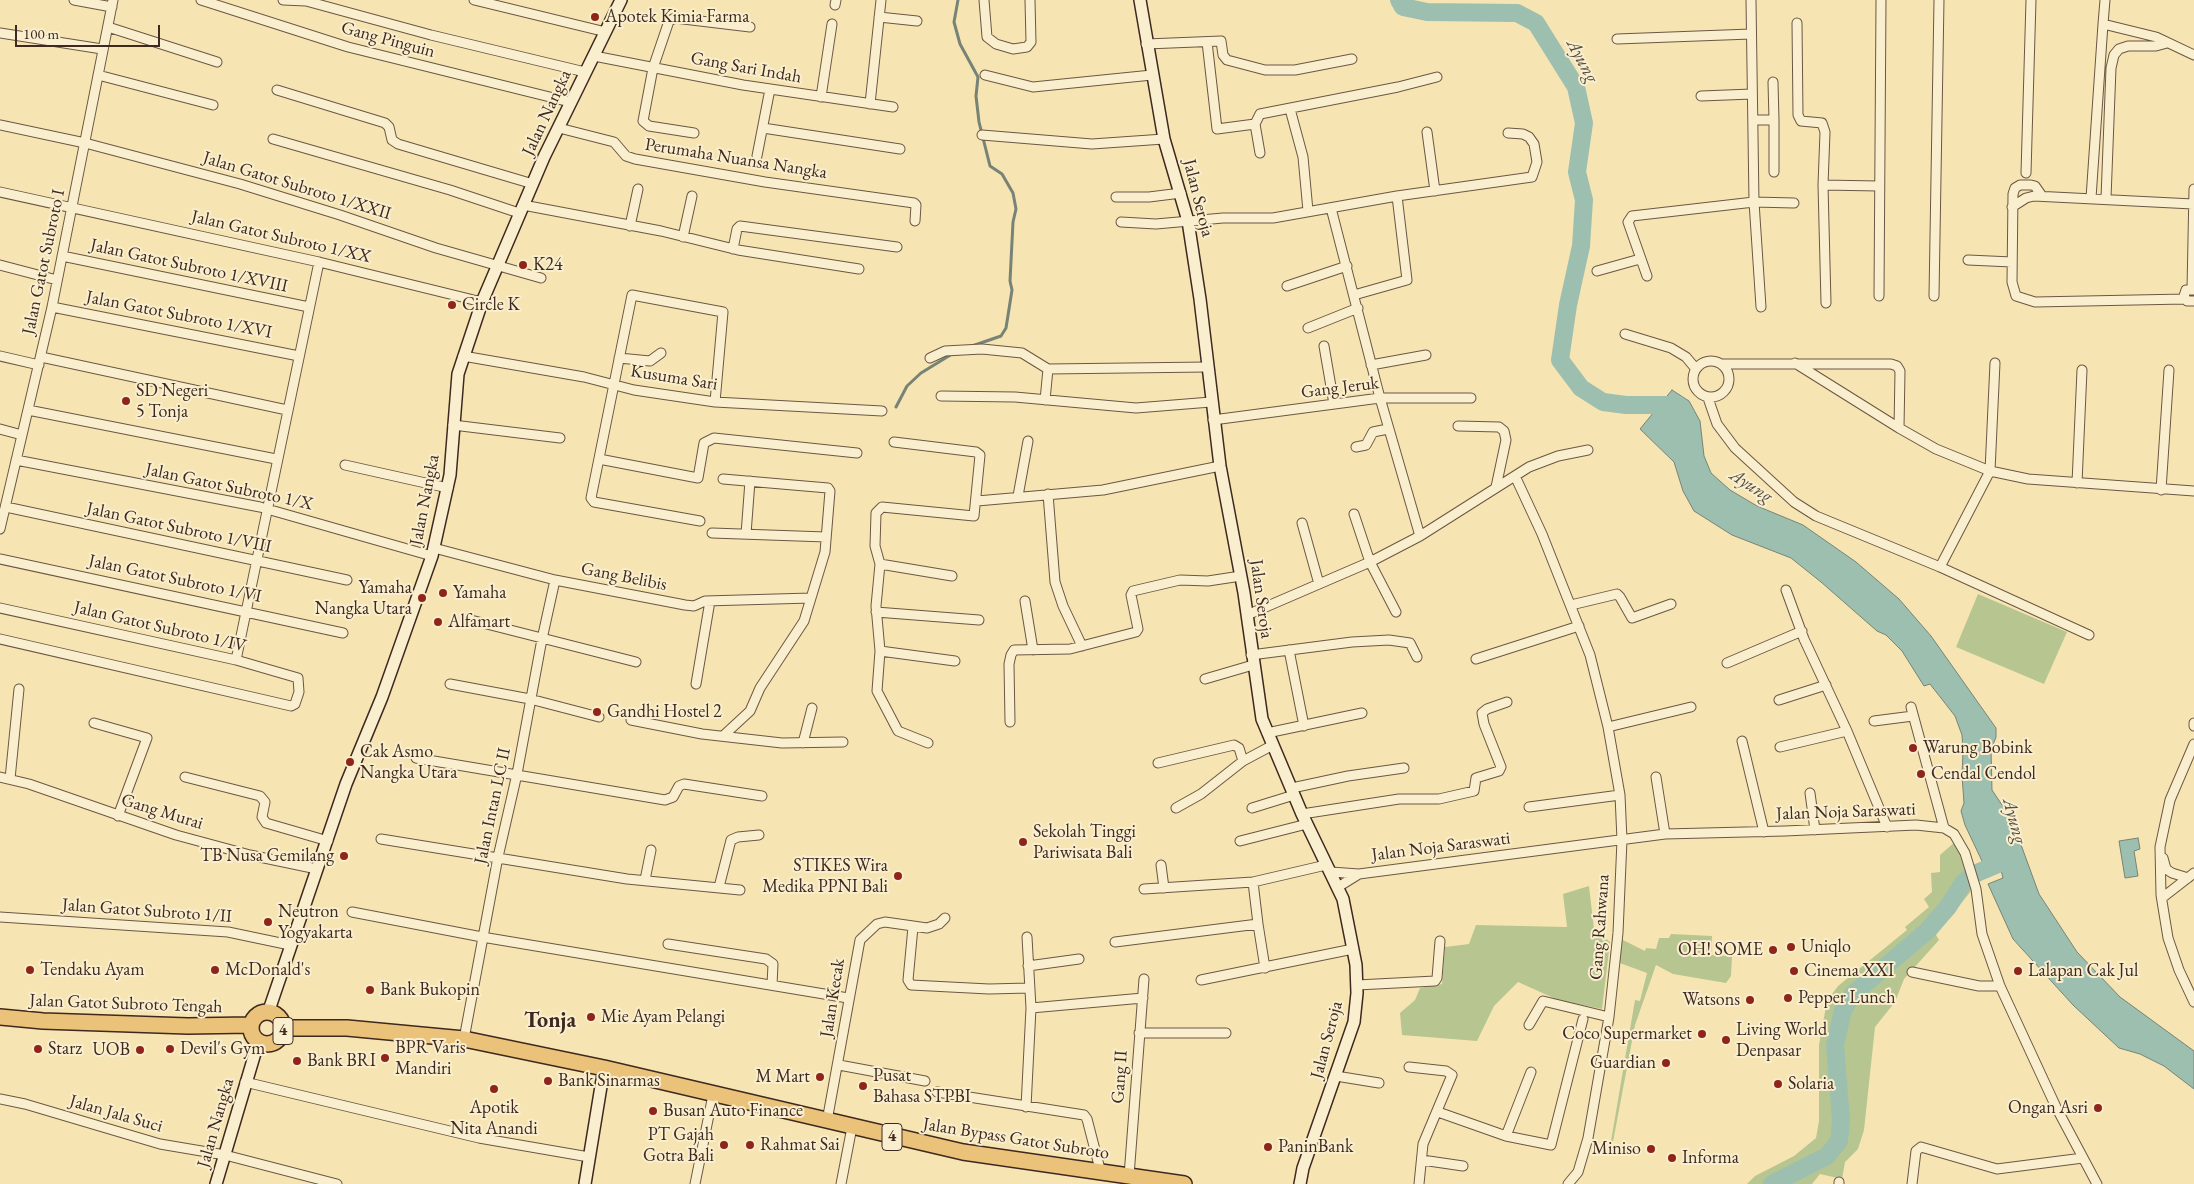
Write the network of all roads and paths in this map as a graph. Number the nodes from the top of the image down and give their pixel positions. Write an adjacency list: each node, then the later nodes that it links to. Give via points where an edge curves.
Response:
1 (74, 0): 15 (street)
2 (201, 0): 51 (street, Gang Pinguin, via 348,47)
3 (282, 0): 40 (street, via 306,1)
4 (474, 0): 23 (street)
5 (621, 0): 23 (main road, Jalan Nangka)
6 (881, 0): 16 (street)
7 (984, 0): 8 (street, via 987,38 1013,49 1027,47 1031,42)
8 (1030, 0)
9 (1140, 0): 30 (main road, Jalan Seroja)
10 (1751, 0): 25 (street)
11 (1881, 0): 76 (street)
12 (1939, 0): 120 (street)
13 (2031, 0): 73 (street)
14 (2105, 0): 20 (street)
15 (112, 4): 21 (street, Jalan Gatot Subroto I)
16 (880, 17): 17 (street); 52 (street)
17 (917, 21)
18 (1797, 23): 75 (street, via 1798,115 1801,121 1824,126)
19 (832, 24): 49 (street)
20 (2103, 24): 26 (street); 38 (street)
21 (108, 27): 32 (street, Jalan Gatot Subroto I); 36 (street)
22 (750, 27): 37 (street, via 672,18)
23 (606, 32): 34 (main road, Jalan Nangka)
24 (0, 33): 32 (street)
25 (1751, 34): 27 (street); 48 (street)
26 (2146, 34): 29 (street); 31 (street)
27 (1617, 39)
28 (1206, 42): 30 (street); 35 (street, via 1221,41 1223,56 1227,60 1265,70 1294,70); 58 (street, via 1217,129)
29 (2167, 43): 31 (street); 33 (street)
30 (1146, 44): 43 (main road, Jalan Seroja)
31 (2144, 46): 39 (street, via 2119,49)
32 (102, 49): 41 (street, Jalan Gatot Subroto I)
33 (2194, 55)
34 (594, 56): 37 (street, Gang Sari Indah); 40 (main road, Jalan Nangka)
35 (1352, 59)
36 (218, 62)
37 (653, 68): 46 (street, Gang Sari Indah); 63 (street, via 643,121 649,126)
38 (2099, 68): 39 (street); 86 (street)
39 (2111, 68): 87 (street)
40 (585, 72): 51 (main road, Jalan Nangka)
41 (98, 74): 53 (street); 68 (street, Jalan Gatot Subroto I)
42 (985, 75): 43 (street, via 1033,86)
43 (1152, 75): 67 (main road, Jalan Seroja)
44 (1437, 77): 55 (street)
45 (1774, 82): 57 (street)
46 (770, 89): 49 (street, Gang Sari Indah); 61 (street)
47 (277, 90): 74 (street, via 385,123 392,140 398,144)
48 (1752, 94): 50 (street); 56 (street)
49 (821, 96): 52 (street, Gang Sari Indah)
50 (1701, 96)
51 (570, 102): 60 (main road, Jalan Nangka)
52 (870, 104): 54 (street, Gang Sari Indah)
53 (213, 105)
54 (893, 107)
55 (1290, 109): 58 (street, via 1260,114); 95 (street, via 1303,158)
56 (1753, 120): 57 (street); 88 (street)
57 (1774, 120): 72 (street)
58 (1255, 124): 70 (street)
59 (0, 125): 68 (street, Jalan Gatot Subroto 1/XXII)
60 (558, 128): 74 (main road, Jalan Nangka); 96 (street, Perumaha Nuansa Nangka, via 614,142 626,156 635,159 916,204)
61 (763, 128): 69 (street); 71 (street)
62 (1426, 132): 79 (street)
63 (694, 133)
64 (1508, 133): 79 (street, via 1523,134 1534,144 1537,162 1532,177)
65 (982, 135): 67 (street, via 1092,144)
66 (273, 139): 94 (street)
67 (1164, 139): 81 (main road, Jalan Seroja)
68 (85, 143): 91 (street, Jalan Gatot Subroto I); 109 (street, Jalan Gatot Subroto 1/XXII, via 240,184)
69 (900, 149)
70 (1260, 153)
71 (757, 156)
72 (1774, 172)
73 (2026, 173)
74 (533, 184): 94 (main road, Jalan Nangka)
75 (1823, 185): 76 (street); 123 (street)
76 (1878, 186): 119 (street)
77 (638, 189): 99 (street)
78 (2194, 189): 90 (street)
79 (1436, 191): 83 (street)
80 (0, 192): 91 (street, Jalan Gatot Subroto 1/XX)
81 (1181, 193): 85 (street); 97 (main road, Jalan Seroja)
82 (692, 196): 100 (street)
83 (1397, 196): 93 (street); 118 (street, via 1407,280)
84 (2042, 196): 86 (street); 92 (street, via 2026,198); 92 (street, via 2035,186 2020,186 2015,188)
85 (1116, 197)
86 (2091, 198): 87 (street)
87 (2106, 198): 90 (street)
88 (1754, 202): 89 (street); 104 (street, via 1632,216 1628,222); 127 (street)
89 (1794, 203)
90 (2193, 204): 117 (street)
91 (72, 207): 103 (street, Jalan Gatot Subroto I); 106 (street, Jalan Gatot Subroto 1/XX)
92 (2012, 207): 107 (street)
93 (1331, 208): 95 (street); 110 (street)
94 (521, 209): 99 (street); 109 (main road, Jalan Nangka)
95 (1308, 211): 97 (street, via 1273,218)
96 (915, 221)
97 (1188, 221): 98 (street, via 1156,224); 143 (main road, Jalan Seroja)
98 (1121, 222)
99 (630, 226): 100 (street)
100 (683, 237): 102 (street)
101 (897, 247): 102 (street, via 740,226)
102 (734, 249): 111 (street)
103 (62, 256): 115 (street, Jalan Gatot Subroto I); 125 (street, Jalan Gatot Subroto 1/XVIII)
104 (1640, 259): 112 (street); 113 (street)
105 (1968, 260): 107 (street)
106 (319, 262): 122 (street, Jalan Gatot Subroto 1/XX); 125 (street)
107 (2012, 262): 121 (street, via 2016,296 2028,301)
108 (0, 265): 115 (street)
109 (497, 265): 114 (street, Jalan Gatot Subroto 1/XXII); 122 (main road, Jalan Nangka)
110 (1347, 266): 116 (street); 118 (street)
111 (860, 268)
112 (1597, 272)
113 (1647, 276)
114 (541, 278)
115 (57, 280): 124 (street, Jalan Gatot Subroto I)
116 (1286, 286)
117 (2193, 289): 121 (street, via 2184,292)
118 (1354, 295): 126 (street)
119 (1878, 296)
120 (1934, 296)
121 (2189, 300)
122 (482, 302): 135 (main road, Jalan Nangka)
123 (1826, 303)
124 (52, 307): 134 (street, Jalan Gatot Subroto 1/XVI); 138 (street, Jalan Gatot Subroto I)
125 (309, 307): 134 (street)
126 (1358, 308): 128 (street); 142 (street)
127 (1761, 308)
128 (1308, 328)
129 (1625, 334): 145 (street, via 1671,348 1686,357)
130 (1324, 346): 156 (street)
131 (661, 353): 136 (street, via 650,360)
132 (1426, 355): 142 (street)
133 (0, 356): 138 (street)
134 (299, 356): 158 (street)
135 (463, 356): 148 (street, Kusuma Sari); 161 (main road, Jalan Nangka)
136 (620, 358): 148 (street); 154 (street, via 630,297 633,295 723,311)
137 (930, 358): 144 (street, via 962,350 1016,352)
138 (40, 361): 157 (street, Jalan Gatot Subroto I); 158 (street)
139 (1794, 363): 140 (street); 163 (street); 163 (street, via 1865,362 1897,366 1900,379)
140 (1721, 364): 145 (street, via 1708,361); 152 (street, via 1728,373 1727,389)
141 (1995, 364): 178 (street)
142 (1371, 365): 150 (street)
143 (1208, 367): 144 (street); 155 (main road, Jalan Seroja)
144 (1048, 369): 153 (street)
145 (1696, 369): 152 (street, via 1692,378 1695,389)
146 (2082, 370): 182 (street)
147 (2169, 370): 185 (street)
148 (614, 385): 154 (street, Kusuma Sari); 174 (street)
149 (941, 396): 153 (street)
150 (1380, 398): 151 (street, Gang Jeruk); 156 (street, Gang Jeruk); 165 (street)
151 (1471, 398)
152 (1708, 398): 205 (street, via 1723,434 1794,502 1825,520)
153 (1045, 400): 155 (street, via 1136,408)
154 (715, 402): 159 (street, Kusuma Sari)
155 (1211, 402): 160 (main road, Jalan Seroja)
156 (1334, 404): 160 (street, Gang Jeruk)
157 (28, 410): 166 (street, Jalan Gatot Subroto I); 173 (street)
158 (287, 410): 173 (street)
159 (882, 411)
160 (1214, 420): 177 (main road, Jalan Seroja)
161 (453, 425): 167 (street); 184 (main road, Jalan Nangka)
162 (1458, 426): 183 (street, via 1499,427 1504,431 1506,440)
163 (1899, 428): 178 (street, via 1936,450)
164 (0, 429): 166 (street)
165 (1388, 429): 170 (street, via 1373,432 1366,445); 198 (street)
166 (22, 435): 175 (street, Jalan Gatot Subroto I)
167 (560, 438)
168 (1028, 441): 188 (street)
169 (894, 442): 189 (street, via 979,452)
170 (1356, 447)
171 (1588, 450): 179 (street, via 1558,456)
172 (857, 453): 174 (street, via 714,438 705,442 698,478)
173 (276, 459): 190 (street)
174 (599, 459): 193 (street, via 591,498 594,502)
175 (16, 460): 190 (street, Jalan Gatot Subroto 1/X); 191 (street, Jalan Gatot Subroto I)
176 (345, 465): 184 (street)
177 (1220, 466): 187 (street, via 1103,490); 207 (main road, Jalan Seroja)
178 (1990, 471): 182 (street, via 2028,479); 205 (street)
179 (1515, 476): 183 (street); 216 (street, Gang Rahwana)
180 (722, 478): 181 (street)
181 (750, 481): 197 (street); 199 (street, via 829,489)
182 (2077, 483): 185 (street)
183 (1496, 487): 198 (street)
184 (448, 488): 200 (main road, Jalan Nangka)
185 (2161, 490): 186 (street)
186 (2194, 491)
187 (1048, 494): 188 (street); 230 (street, via 1055,582)
188 (1018, 496): 189 (street)
189 (977, 501): 204 (street, via 974,516 880,507 876,513 875,538)
190 (266, 509): 200 (street, Jalan Gatot Subroto 1/X); 202 (street)
191 (3, 512): 195 (street, Jalan Gatot Subroto I); 202 (street, Jalan Gatot Subroto 1/VIII)
192 (1354, 514): 203 (street)
193 (700, 521)
194 (1302, 523): 210 (street)
195 (0, 529)
196 (712, 533): 197 (street)
197 (746, 534): 199 (street)
198 (1420, 536): 203 (street)
199 (826, 537): 212 (street, via 818,578)
200 (433, 552): 209 (street, Gang Belibis); 295 (main road, Jalan Nangka, via 346,784)
201 (0, 559): 218 (street, Jalan Gatot Subroto 1/VI)
202 (255, 561): 208 (street, Jalan Gatot Subroto 1/VIII); 218 (street)
203 (1370, 562): 210 (street); 220 (street)
204 (880, 564): 206 (street); 219 (street)
205 (1940, 567): 227 (street)
206 (952, 576)
207 (1241, 576): 221 (main road, Jalan Seroja); 230 (street, via 1180,580 1133,591 1136,632)
208 (346, 580)
209 (555, 580): 213 (street, Gang Belibis, via 689,606); 229 (street, Jalan Intan LC II)
210 (1319, 584): 221 (street)
211 (1786, 590): 225 (street)
212 (810, 598): 213 (street, Gang Belibis); 261 (street, via 804,621 760,688 750,711)
213 (710, 601): 243 (street)
214 (1025, 601): 231 (street)
215 (1671, 604): 216 (street, via 1632,618 1617,594)
216 (1571, 605): 224 (street, Gang Rahwana)
217 (0, 608): 236 (street, Jalan Gatot Subroto 1/IV)
218 (244, 611): 226 (street, Jalan Gatot Subroto 1/VI); 236 (street)
219 (876, 612): 223 (street); 233 (street)
220 (1396, 612)
221 (1246, 615): 237 (main road, Jalan Seroja)
222 (467, 619): 229 (street)
223 (979, 620)
224 (1579, 626): 235 (street); 258 (street, Gang Rahwana, via 1590,655)
225 (1802, 631): 240 (street); 244 (street)
226 (343, 633)
227 (2090, 635)
228 (0, 639): 236 (street, Jalan Gatot Subroto 1/IV, via 291,706 295,704 299,692 298,678)
229 (542, 639): 239 (street); 246 (street, Jalan Intan LC II)
230 (1082, 646): 231 (street)
231 (1033, 650): 255 (street, via 1016,649 1011,655)
232 (1289, 650): 234 (street, via 1390,640 1410,643); 237 (street); 257 (street)
233 (880, 651): 238 (street); 265 (street, via 878,691 882,704 898,731)
234 (1417, 657)
235 (1476, 659)
236 (236, 660)
237 (1252, 660): 241 (street); 260 (main road, Jalan Seroja)
238 (955, 661)
239 (636, 662)
240 (1727, 663)
241 (1205, 679)
242 (450, 684): 246 (street)
243 (696, 684)
244 (1826, 685): 247 (street); 259 (street)
245 (19, 688): 277 (street)
246 (530, 700): 252 (street); 273 (street, Jalan Intan LC II)
247 (1779, 700)
248 (1507, 702): 286 (street, via 1482,713 1501,767 1499,771 1476,778 1474,791 1439,799 1399,799)
249 (1691, 707): 258 (street)
250 (812, 708): 264 (street)
251 (1362, 713): 257 (street)
252 (599, 717)
253 (631, 720): 261 (street)
254 (1874, 721): 288 (street, via 1912,712)
255 (1010, 722)
256 (94, 723): 285 (street, via 147,738)
257 (1304, 726): 260 (street)
258 (1608, 727): 280 (street, Gang Rahwana)
259 (1847, 731): 268 (street); 287 (street)
260 (1267, 733): 267 (main road, Jalan Seroja)
261 (723, 736): 264 (street)
262 (1742, 741): 290 (street)
263 (843, 742): 264 (street)
264 (803, 743)
265 (928, 744)
266 (2194, 744): 297 (street, via 2170,800)
267 (1272, 745): 270 (street); 278 (main road, Jalan Seroja)
268 (1780, 747)
269 (416, 758): 273 (street)
270 (1243, 761): 271 (street, via 1239,748 1232,745); 283 (street, via 1201,794)
271 (1158, 763)
272 (1404, 768): 278 (street, via 1348,776)
273 (517, 774): 281 (street, via 665,800 673,797 679,786 684,784); 299 (street, Jalan Intan LC II)
274 (0, 777): 277 (street, Gang Murai)
275 (185, 777): 295 (street, via 260,796 264,802 262,817 266,823)
276 (1656, 778): 291 (street)
277 (10, 779): 285 (street, Gang Murai)
278 (1293, 792): 284 (street); 286 (main road, Jalan Seroja)
279 (1810, 793): 289 (street)
280 (1620, 795): 282 (street); 294 (street, Gang Rahwana)
281 (762, 796)
282 (1529, 806)
283 (1176, 808)
284 (1252, 808)
285 (118, 816): 302 (street, Gang Murai, via 250,855)
286 (1305, 819): 296 (street); 301 (main road, Jalan Seroja)
287 (1887, 827): 288 (street, Jalan Noja Saraswati, via 1927,825); 289 (street, Jalan Noja Saraswati)
288 (1944, 828): 333 (street, via 1958,840 1970,868 1982,934)
289 (1815, 830): 290 (street, Jalan Noja Saraswati)
290 (1764, 832): 291 (street, Jalan Noja Saraswati)
291 (1665, 834): 294 (street, Jalan Noja Saraswati)
292 (759, 835): 307 (street, via 738,836 731,840)
293 (381, 839): 299 (street)
294 (1622, 840): 303 (street, Jalan Noja Saraswati); 341 (street, Gang Rahwana, via 1618,933)
295 (328, 841): 302 (main road, Jalan Nangka)
296 (1240, 841)
297 (2160, 847): 304 (street, via 2166,869); 312 (street)
298 (651, 850): 305 (street)
299 (498, 857): 305 (street); 318 (street, Jalan Intan LC II)
300 (1161, 865): 309 (street)
301 (1328, 868): 303 (street, Jalan Noja Saraswati); 306 (street, Jalan Noja Saraswati); 308 (main road, Jalan Seroja)
302 (317, 869): 323 (main road, Jalan Nangka)
303 (1359, 874): 308 (street, Jalan Noja Saraswati)
304 (2191, 875): 312 (street)
305 (645, 880): 307 (street)
306 (1253, 882): 309 (street, Jalan Noja Saraswati); 316 (street)
307 (719, 887): 311 (street)
308 (1338, 887): 324 (main road, Jalan Seroja)
309 (1164, 888): 310 (street, Jalan Noja Saraswati)
310 (1144, 889)
311 (740, 890)
312 (2162, 898): 337 (street, via 2168,938)
313 (352, 912): 318 (street)
314 (0, 917): 323 (street, Jalan Gatot Subroto 1/II, via 228,932)
315 (945, 918): 317 (street, Jalan Kecak, via 935,926)
316 (1258, 924): 321 (street); 327 (street)
317 (913, 927): 334 (street, via 908,980 911,985); 335 (street, Jalan Kecak, via 884,922 867,932 858,943)
318 (482, 937): 332 (street); 348 (street, Jalan Intan LC II)
319 (1027, 937): 326 (street)
320 (1440, 941): 331 (street, via 1438,978 1434,981)
321 (1115, 942)
322 (668, 944): 332 (street, via 766,959 773,964)
323 (290, 945): 339 (main road, Jalan Nangka)
324 (1353, 949): 327 (street); 331 (main road, Jalan Seroja)
325 (1079, 959): 326 (street)
326 (1028, 966): 334 (street)
327 (1265, 968): 330 (street)
328 (1912, 972): 333 (street, via 1979,986)
329 (1144, 980): 336 (street, Gang II)
330 (1201, 980)
331 (1357, 984): 354 (main road, Jalan Seroja, via 1354,1022)
332 (772, 985): 335 (street)
333 (2000, 986): 368 (street)
334 (1029, 988): 338 (street)
335 (848, 998): 350 (street, Jalan Kecak)
336 (1143, 998): 338 (street); 346 (street, Gang II)
337 (2194, 1002)
338 (1031, 1008): 361 (street)
339 (268, 1013): 344 (highway, 4, via 258,1014); 345 (highway, 4, via 279,1017)
340 (0, 1017): 344 (highway, Jalan Gatot Subroto Tengah / 4, via 180,1026)
341 (1609, 1017): 343 (street, via 1543,1002); 383 (street, Gang Rahwana, via 1588,1138 1578,1172)
342 (1583, 1019): 365 (street, via 1552,1144 1546,1146)
343 (1528, 1024)
344 (250, 1025): 349 (highway, 4, via 250,1033)
345 (284, 1028): 348 (highway, Jalan Bypass Gatot Subroto / 4, via 347,1028); 349 (highway, 4, via 273,1043)
346 (1139, 1032): 347 (street); 373 (street, Gang II)
347 (1226, 1033)
348 (464, 1039): 353 (highway, Jalan Bypass Gatot Subroto / 4)
349 (258, 1043): 356 (main road, Jalan Nangka)
350 (839, 1065): 355 (street); 363 (street, Jalan Kecak)
351 (1409, 1067): 362 (street, via 1450,1072 1452,1077)
352 (1531, 1072): 365 (street)
353 (603, 1073): 359 (highway, Jalan Bypass Gatot Subroto / 4); 367 (main road)
354 (1336, 1076): 357 (street); 381 (main road, Jalan Seroja)
355 (925, 1081)
356 (245, 1082): 366 (main road, Jalan Nangka); 367 (street, via 479,1138)
357 (1380, 1083)
358 (937, 1092): 361 (street)
359 (713, 1094): 363 (highway, Jalan Bypass Gatot Subroto / 4); 378 (street)
360 (0, 1099): 366 (street, Jalan Jala Suci, via 160,1144)
361 (1026, 1107): 371 (street, via 1086,1116)
362 (1438, 1112): 365 (street); 369 (street, via 1424,1144)
363 (827, 1121): 364 (highway, Jalan Bypass Gatot Subroto / 4)
364 (851, 1133): 371 (highway, Jalan Bypass Gatot Subroto / 4); 379 (street)
365 (1506, 1136)
366 (225, 1156): 372 (street, Jalan Jala Suci); 375 (main road, Jalan Nangka)
367 (589, 1157): 377 (main road)
368 (2083, 1158): 384 (street, via 1997,1169 1921,1147 1916,1151); 385 (street)
369 (1422, 1160): 370 (street); 382 (street)
370 (1463, 1166)
371 (1102, 1173): 373 (highway, Jalan Bypass Gatot Subroto / 4)
372 (301, 1180): 376 (street, Jalan Jala Suci)
373 (1129, 1180): 374 (highway, Jalan Bypass Gatot Subroto / 4)
374 (1166, 1183): 380 (highway, Jalan Bypass Gatot Subroto / 4)
375 (216, 1184)
376 (337, 1184)
377 (585, 1184)
378 (695, 1184)
379 (841, 1184)
380 (1184, 1184)
381 (1300, 1184)
382 (1419, 1184)
383 (1568, 1184)
384 (1912, 1184)
385 (2097, 1184)

